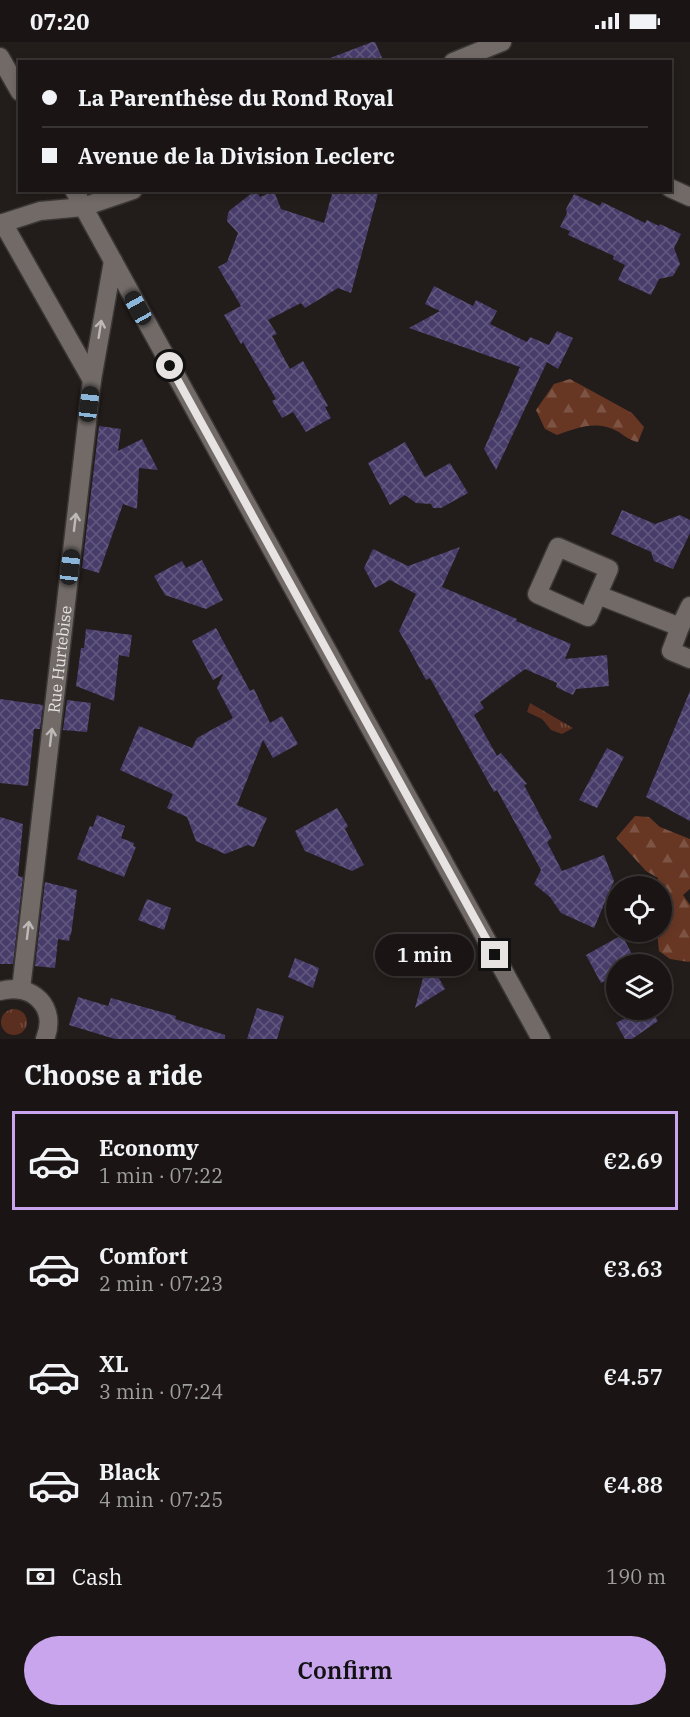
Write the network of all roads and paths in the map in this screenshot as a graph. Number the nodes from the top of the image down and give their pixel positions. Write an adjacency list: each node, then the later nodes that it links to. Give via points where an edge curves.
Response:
1 (502, 42): 3 (street)
2 (0, 57): 4 (street)
3 (458, 60)
4 (18, 88)
5 (672, 189): 8 (street)
6 (75, 192): 9 (street)
7 (128, 192): 9 (street)
8 (690, 197)
9 (83, 207): 10 (street, via 40,211); 11 (street)
10 (2, 223): 12 (street)
11 (112, 261): 12 (street, Rue Hurtebise, one-way to 11); 20 (street)
12 (92, 380): 17 (street, Rue Hurtebise, one-way to 12)
13 (598, 595): 15 (street)
14 (690, 606): 15 (street)
15 (680, 627): 16 (street, via 671,651)
16 (690, 659)
17 (21, 988): 18 (street); 19 (street, via 31,992 45,1007 49,1017)
18 (0, 991)
19 (48, 1039)
20 (541, 1039)

